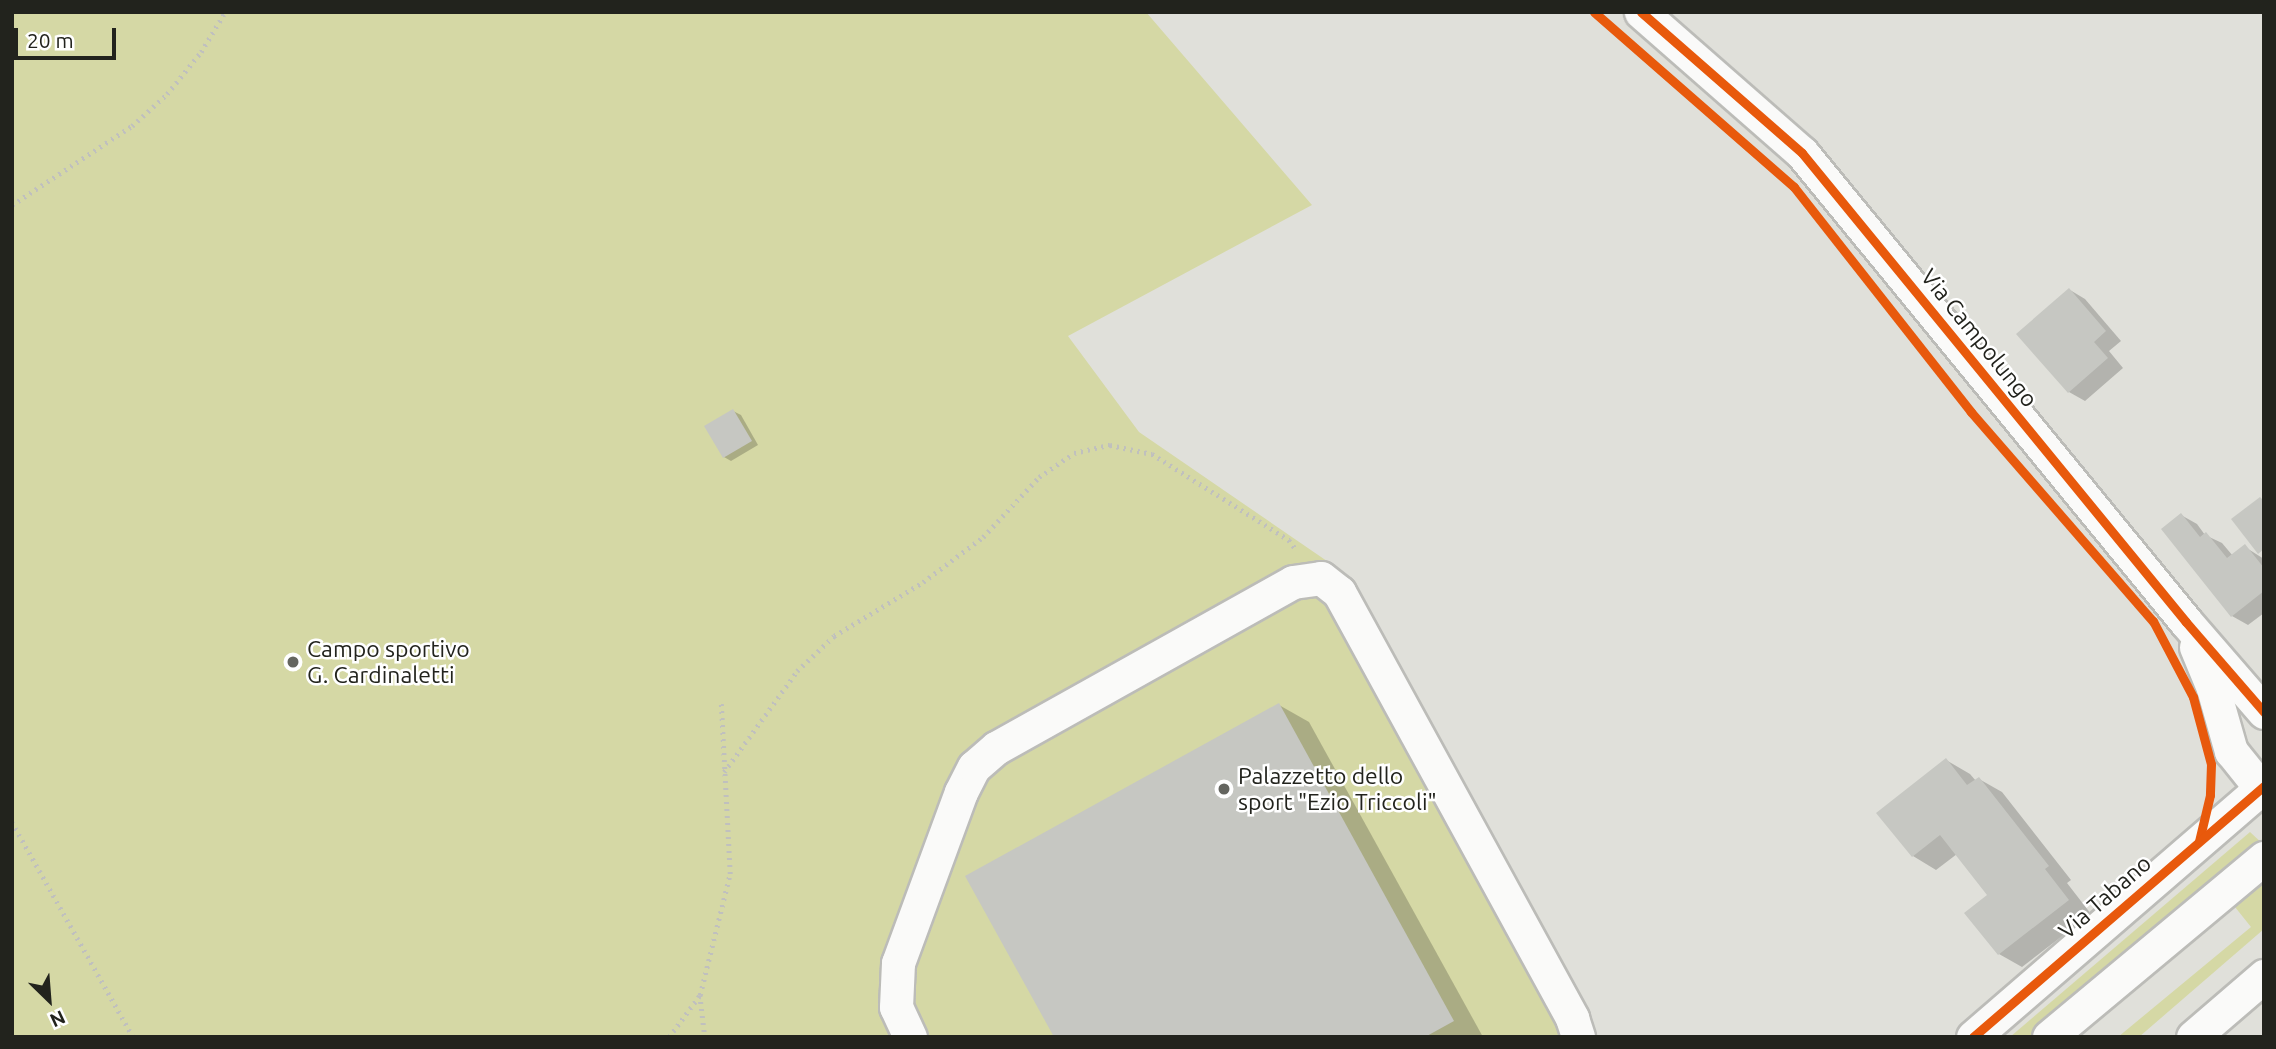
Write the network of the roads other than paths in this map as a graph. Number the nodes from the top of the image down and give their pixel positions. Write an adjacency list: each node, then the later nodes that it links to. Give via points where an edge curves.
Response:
1 (1641, 12): 2 (street, Via Campolungo, via 1802,153)
2 (2186, 622): 3 (street, Via Campolungo); 4 (street, Via Campolungo, via 2213,688 2231,751)
3 (2264, 712)
4 (2263, 789): 9 (street, Via Tabano)
5 (2264, 858): 10 (street)
6 (2264, 976): 11 (street)
7 (910, 1037): 8 (street, via 897,1007 898,963 974,767 996,748 1293,582 1321,578 1339,592 1572,1018)
8 (1578, 1037)
9 (1973, 1037)
10 (2049, 1037)
11 (2193, 1037)

